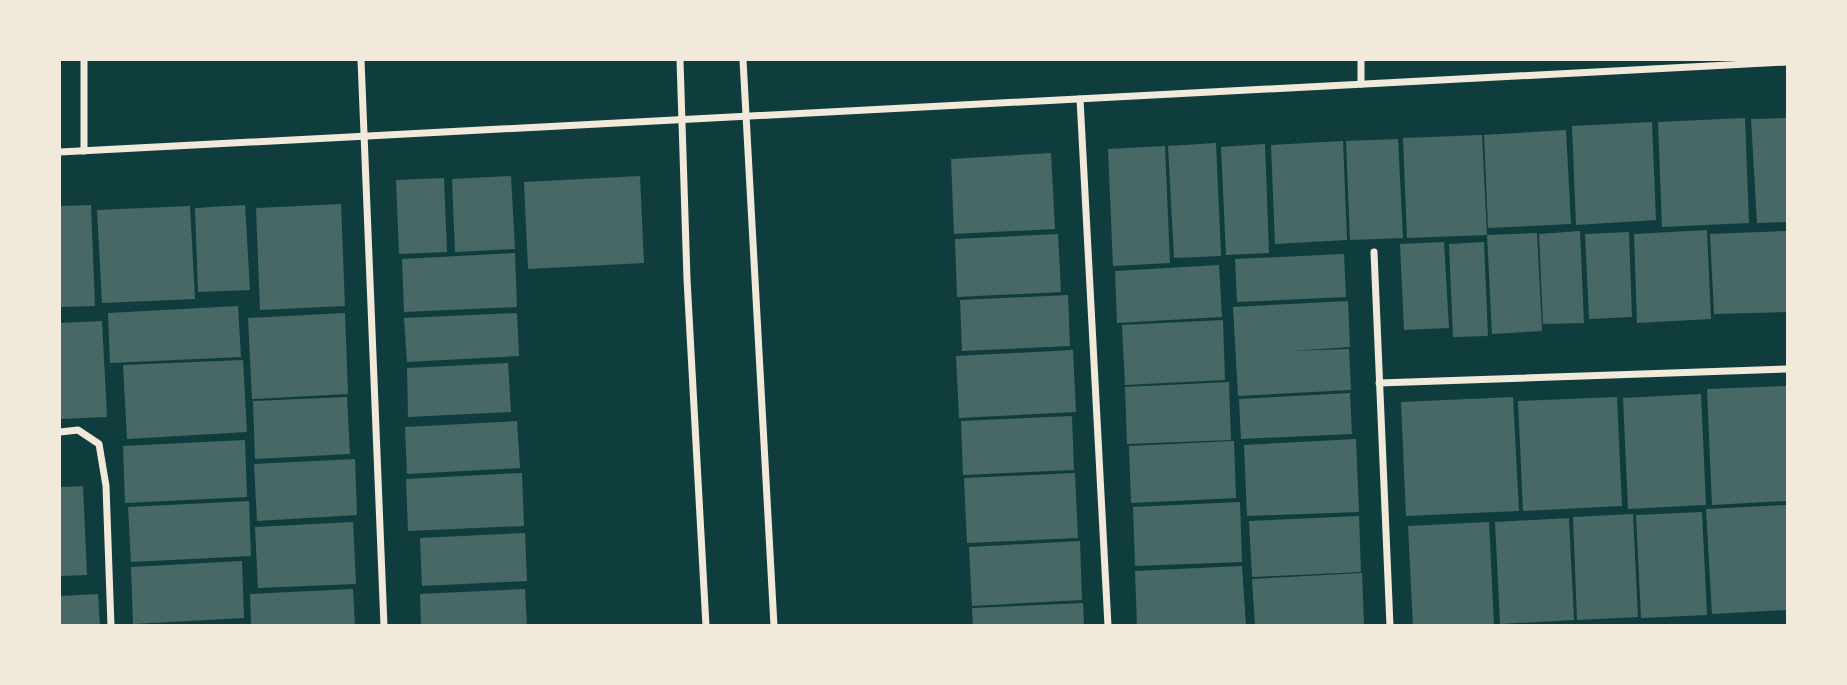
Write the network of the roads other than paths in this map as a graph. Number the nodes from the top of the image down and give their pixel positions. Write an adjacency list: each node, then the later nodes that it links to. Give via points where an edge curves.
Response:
1 (84, 60): 12 (street)
2 (361, 60): 11 (street)
3 (680, 60): 10 (street)
4 (743, 60): 9 (street)
5 (1361, 60): 7 (street)
6 (1787, 62): 7 (street)
7 (1361, 84): 8 (street)
8 (1080, 99): 9 (street); 22 (street)
9 (745, 116): 10 (street); 21 (street)
10 (681, 120): 11 (street); 20 (street)
11 (364, 135): 12 (street); 19 (street)
12 (84, 151): 13 (street)
13 (60, 152)
14 (1374, 252): 16 (street)
15 (1787, 369): 16 (street)
16 (1379, 383): 23 (street)
17 (60, 432): 18 (street, via 78,430 99,444 106,486)
18 (111, 625)
19 (384, 625)
20 (705, 625)
21 (774, 625)
22 (1108, 625)
23 (1390, 625)

